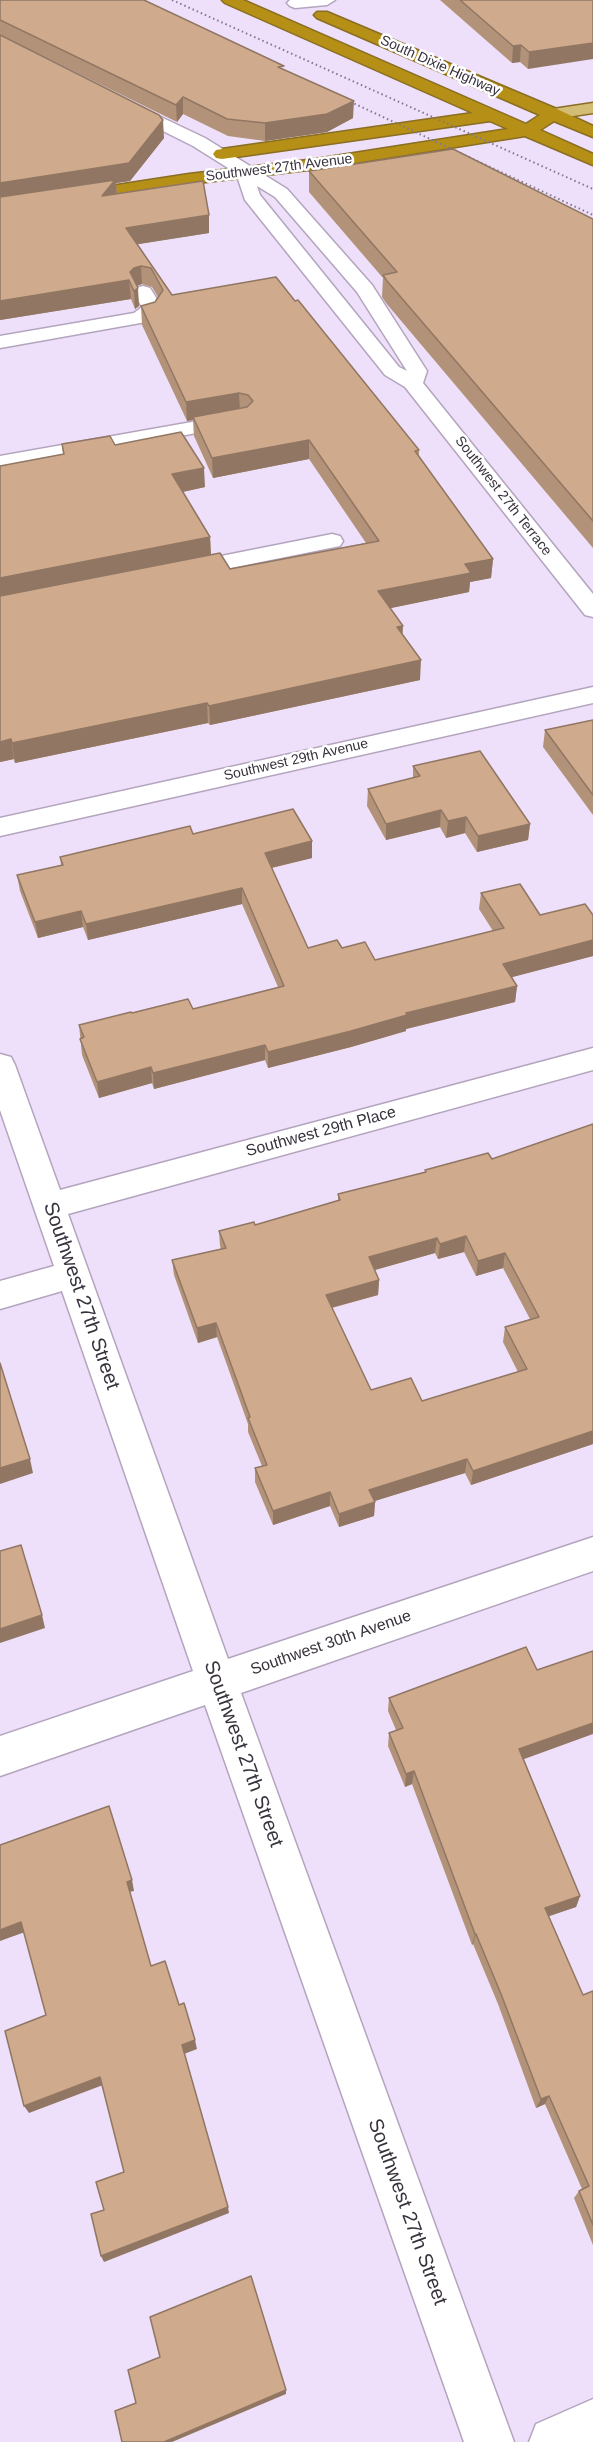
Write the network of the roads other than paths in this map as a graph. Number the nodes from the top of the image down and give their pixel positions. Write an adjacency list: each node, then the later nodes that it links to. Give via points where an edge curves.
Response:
1 (230, 0): 5 (highway, South Dixie Highway)
2 (248, 0): 4 (highway)
3 (327, 0): 4 (street)
4 (292, 2): 8 (highway, South Dixie Highway)
5 (391, 70): 9 (highway, South Dixie Highway); 10 (highway, via 397,81 413,94 412,106)
6 (111, 98): 13 (street, Southwest 27th Terrace)
7 (593, 108): 8 (main road, Southwest 27th Avenue)
8 (553, 114): 9 (highway, Southwest 27th Avenue); 11 (highway, Southwest 27th Avenue); 12 (highway, South Dixie Highway)
9 (492, 115): 10 (highway, Southwest 27th Avenue); 11 (highway, South Dixie Highway)
10 (378, 130): 13 (highway, Southwest 27th Avenue)
11 (528, 131): 15 (highway, South Dixie Highway); 16 (highway, Southwest 27th Avenue)
12 (593, 132)
13 (220, 154): 14 (highway, Southwest 27th Avenue); 16 (street, Southwest 27th Terrace)
14 (189, 160)
15 (593, 160)
16 (244, 172): 17 (highway, Southwest 27th Avenue); 20 (street, Southwest 27th Terrace, via 251,196 392,371); 20 (street, Southwest 27th Terrace, via 281,193 365,289 417,371)
17 (0, 208)
18 (143, 292): 19 (street, via 152,307 139,318)
19 (0, 342)
20 (412, 383): 25 (street, Southwest 27th Terrace)
21 (240, 420): 22 (street)
22 (0, 463)
23 (332, 541): 24 (street)
24 (160, 576)
25 (593, 610)
26 (593, 694): 27 (street, Southwest 29th Avenue)
27 (0, 827)
28 (593, 1059): 30 (street, Southwest 29th Place)
29 (0, 1065): 30 (street, Southwest 27th Street)
30 (49, 1206): 31 (street, Southwest 27th Street)
31 (73, 1274): 32 (street); 34 (street, Southwest 27th Street)
32 (0, 1295)
33 (593, 1554): 34 (street, Southwest 30th Avenue)
34 (217, 1682): 35 (street, Southwest 30th Avenue); 37 (street, Southwest 27th Street)
35 (0, 1756)
36 (593, 2424): 38 (street)
37 (489, 2442)
38 (554, 2442)

